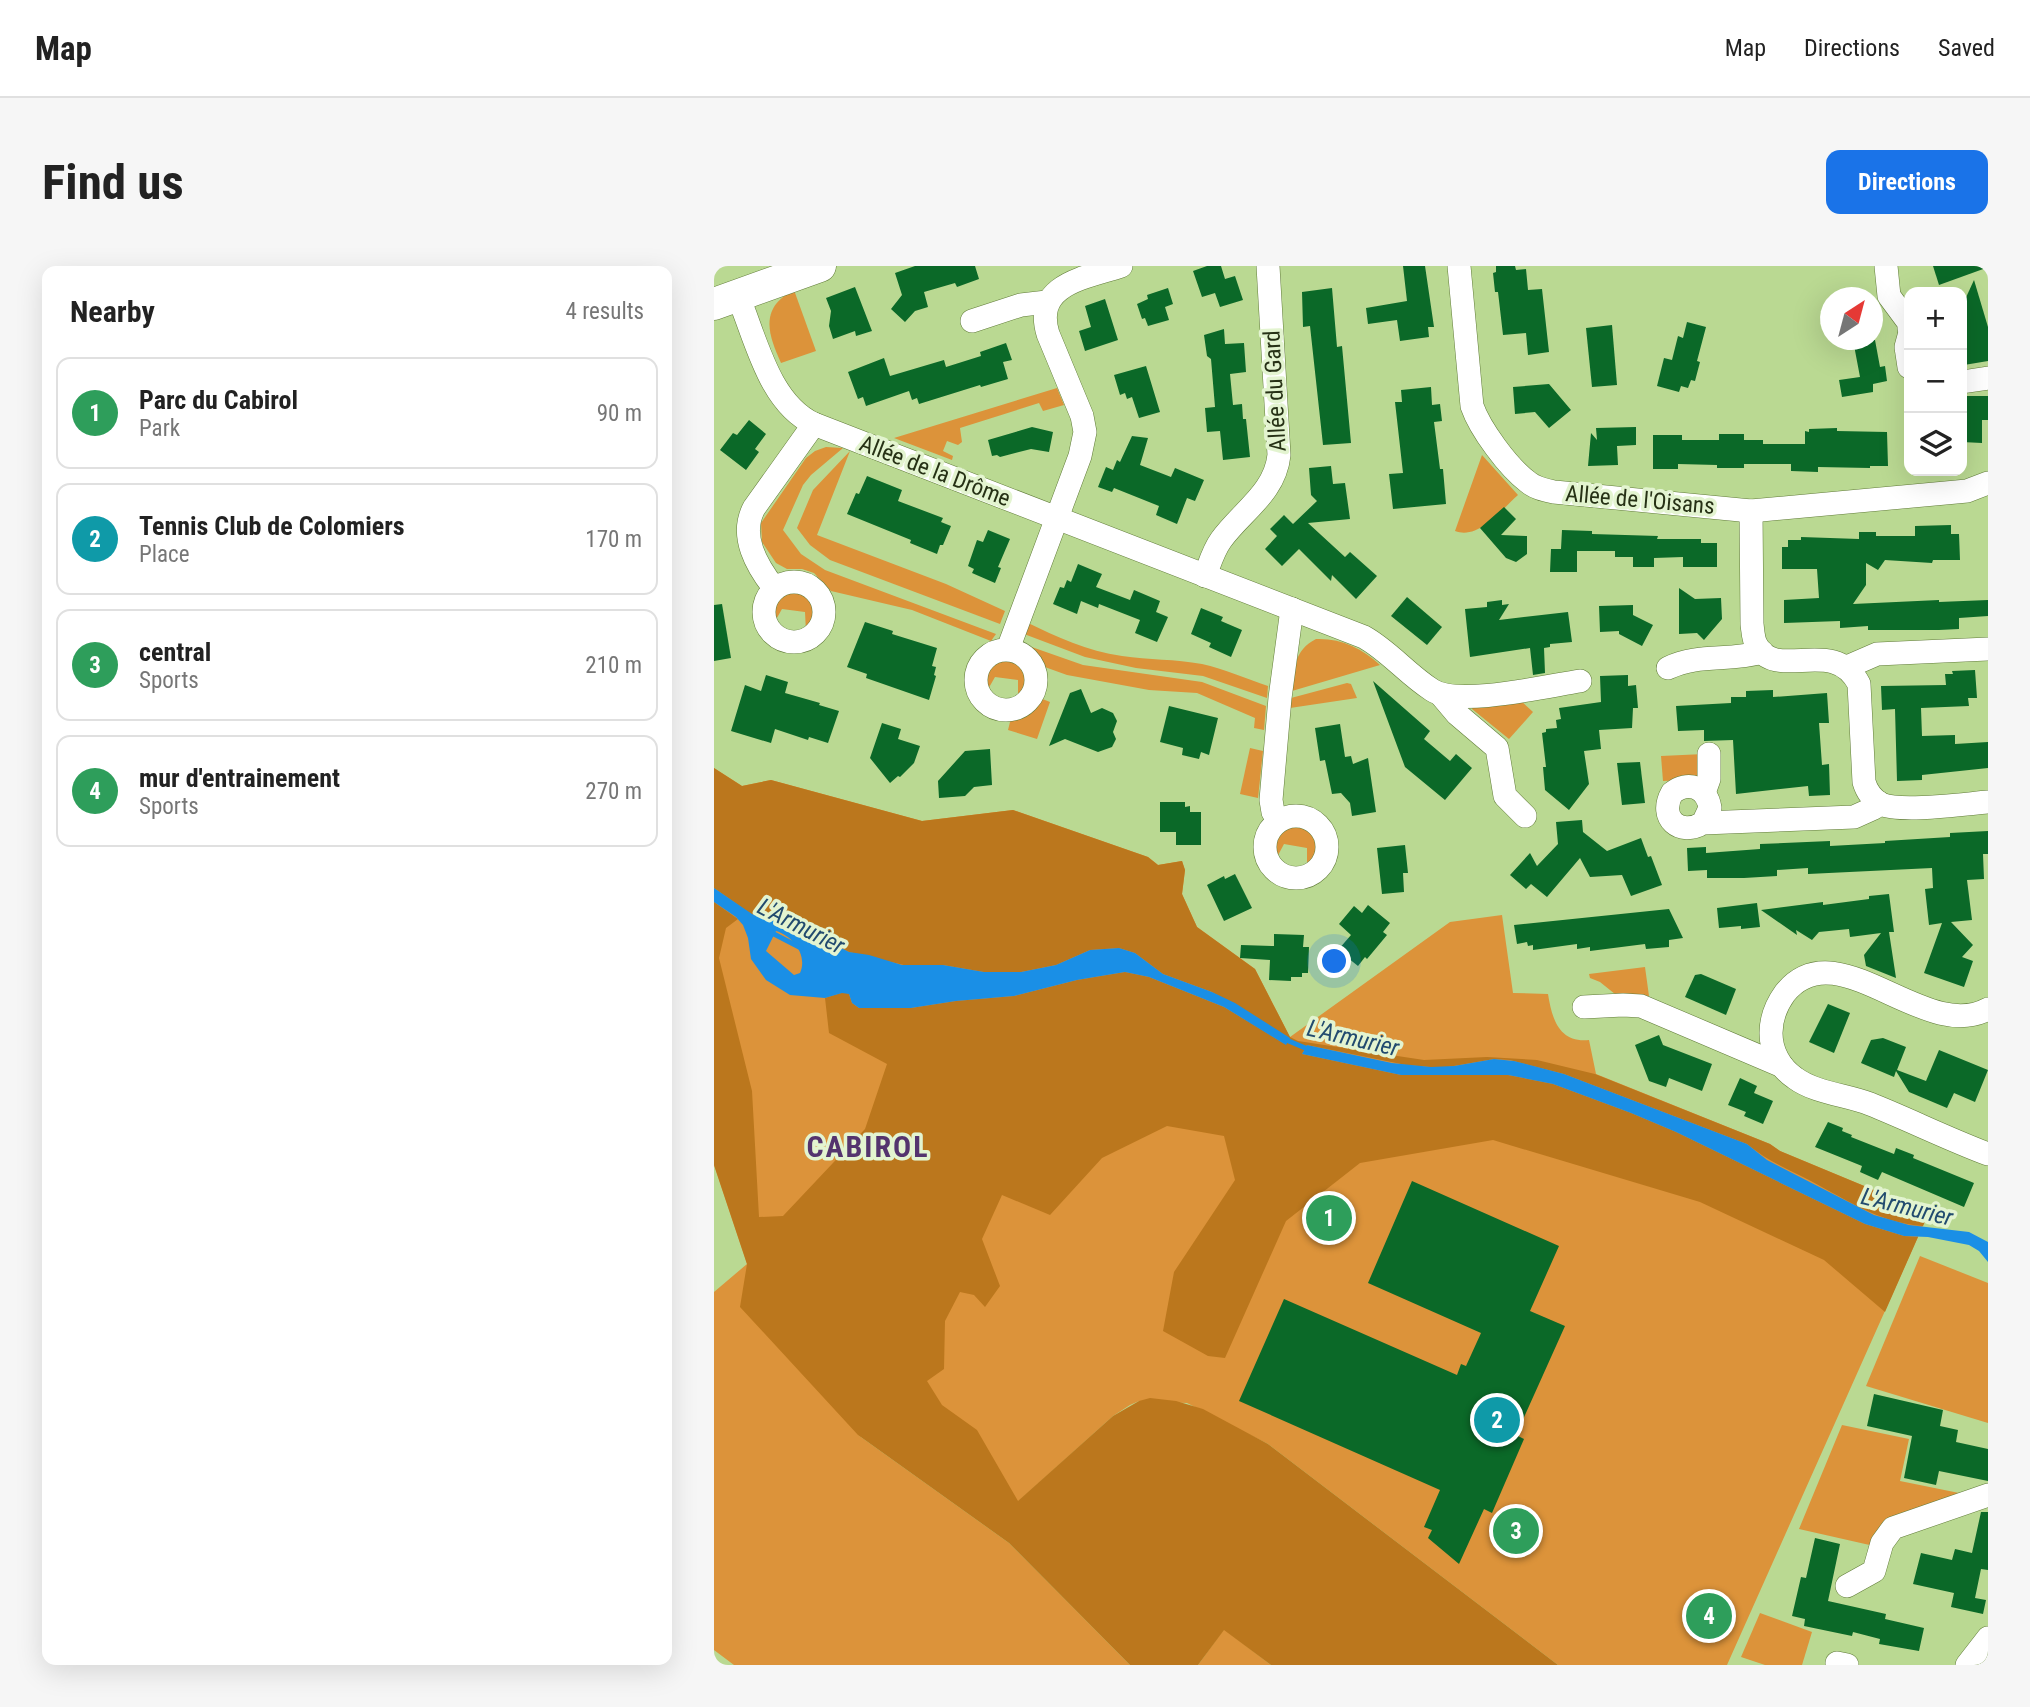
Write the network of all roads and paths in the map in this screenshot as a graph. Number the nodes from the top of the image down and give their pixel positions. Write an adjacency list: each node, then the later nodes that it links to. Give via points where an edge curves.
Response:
1 (820, 266): 6 (main road)
2 (1121, 266): 7 (street, via 1071,282)
3 (1268, 266): 16 (street, Allée du Gard, via 1277,470 1265,492 1221,540)
4 (1459, 266): 14 (street, Allée de l'Oisans, via 1472,406 1487,437 1527,482 1554,492)
5 (1886, 266): 8 (street, via 1889,296)
6 (726, 300): 12 (street, Allée de la Drôme, via 782,398)
7 (1048, 302): 9 (street, via 1021,305); 15 (street, via 1044,321 1085,432)
8 (1904, 316)
9 (972, 321)
10 (1988, 378): 11 (street)
11 (1967, 381)
12 (814, 424): 15 (street, Allée de la Drôme); 17 (street, via 748,522 751,548)
13 (1988, 483): 14 (street, Allée de l'Oisans, via 1967,491)
14 (1751, 511): 21 (street, via 1752,624)
15 (1056, 517): 16 (street, Allée de la Drôme); 19 (street)
16 (1205, 576): 18 (street, Allée de la Drôme)
17 (774, 588)
18 (1292, 609): 25 (street, Allée de la Drôme, via 1373,642); 31 (street, via 1271,800)
19 (1008, 649)
20 (1988, 649): 22 (street, via 1877,654)
21 (1762, 652): 22 (street, via 1779,660 1825,659); 23 (street, via 1685,660)
22 (1847, 667): 28 (street, via 1858,684 1864,782)
23 (1668, 668)
24 (1580, 681): 25 (street, via 1466,697)
25 (1441, 695): 30 (street, Allée de la Drôme, via 1497,748 1505,796)
26 (1709, 754): 27 (street)
27 (1704, 793): 32 (street, via 1710,808); 32 (street, via 1692,786 1677,789 1667,808 1680,828)
28 (1878, 802): 29 (street, via 1899,808); 32 (street, via 1854,817)
29 (1988, 802)
30 (1525, 816)
31 (1278, 821)
32 (1703, 823)
33 (1584, 1007): 36 (street, via 1641,1006)
34 (1988, 1009): 35 (street, via 1963,1017 1939,1014 1854,978 1826,972 1792,986)
35 (1771, 1025): 36 (street); 37 (street, via 1773,1048)
36 (1715, 1037): 37 (street)
37 (1782, 1066): 38 (street, via 1803,1083 1869,1104)
38 (1988, 1154)
39 (1988, 1495): 40 (street, via 1893,1528 1882,1543 1874,1571)
40 (1847, 1587)
41 (1988, 1638): 42 (street)
42 (1967, 1665)

